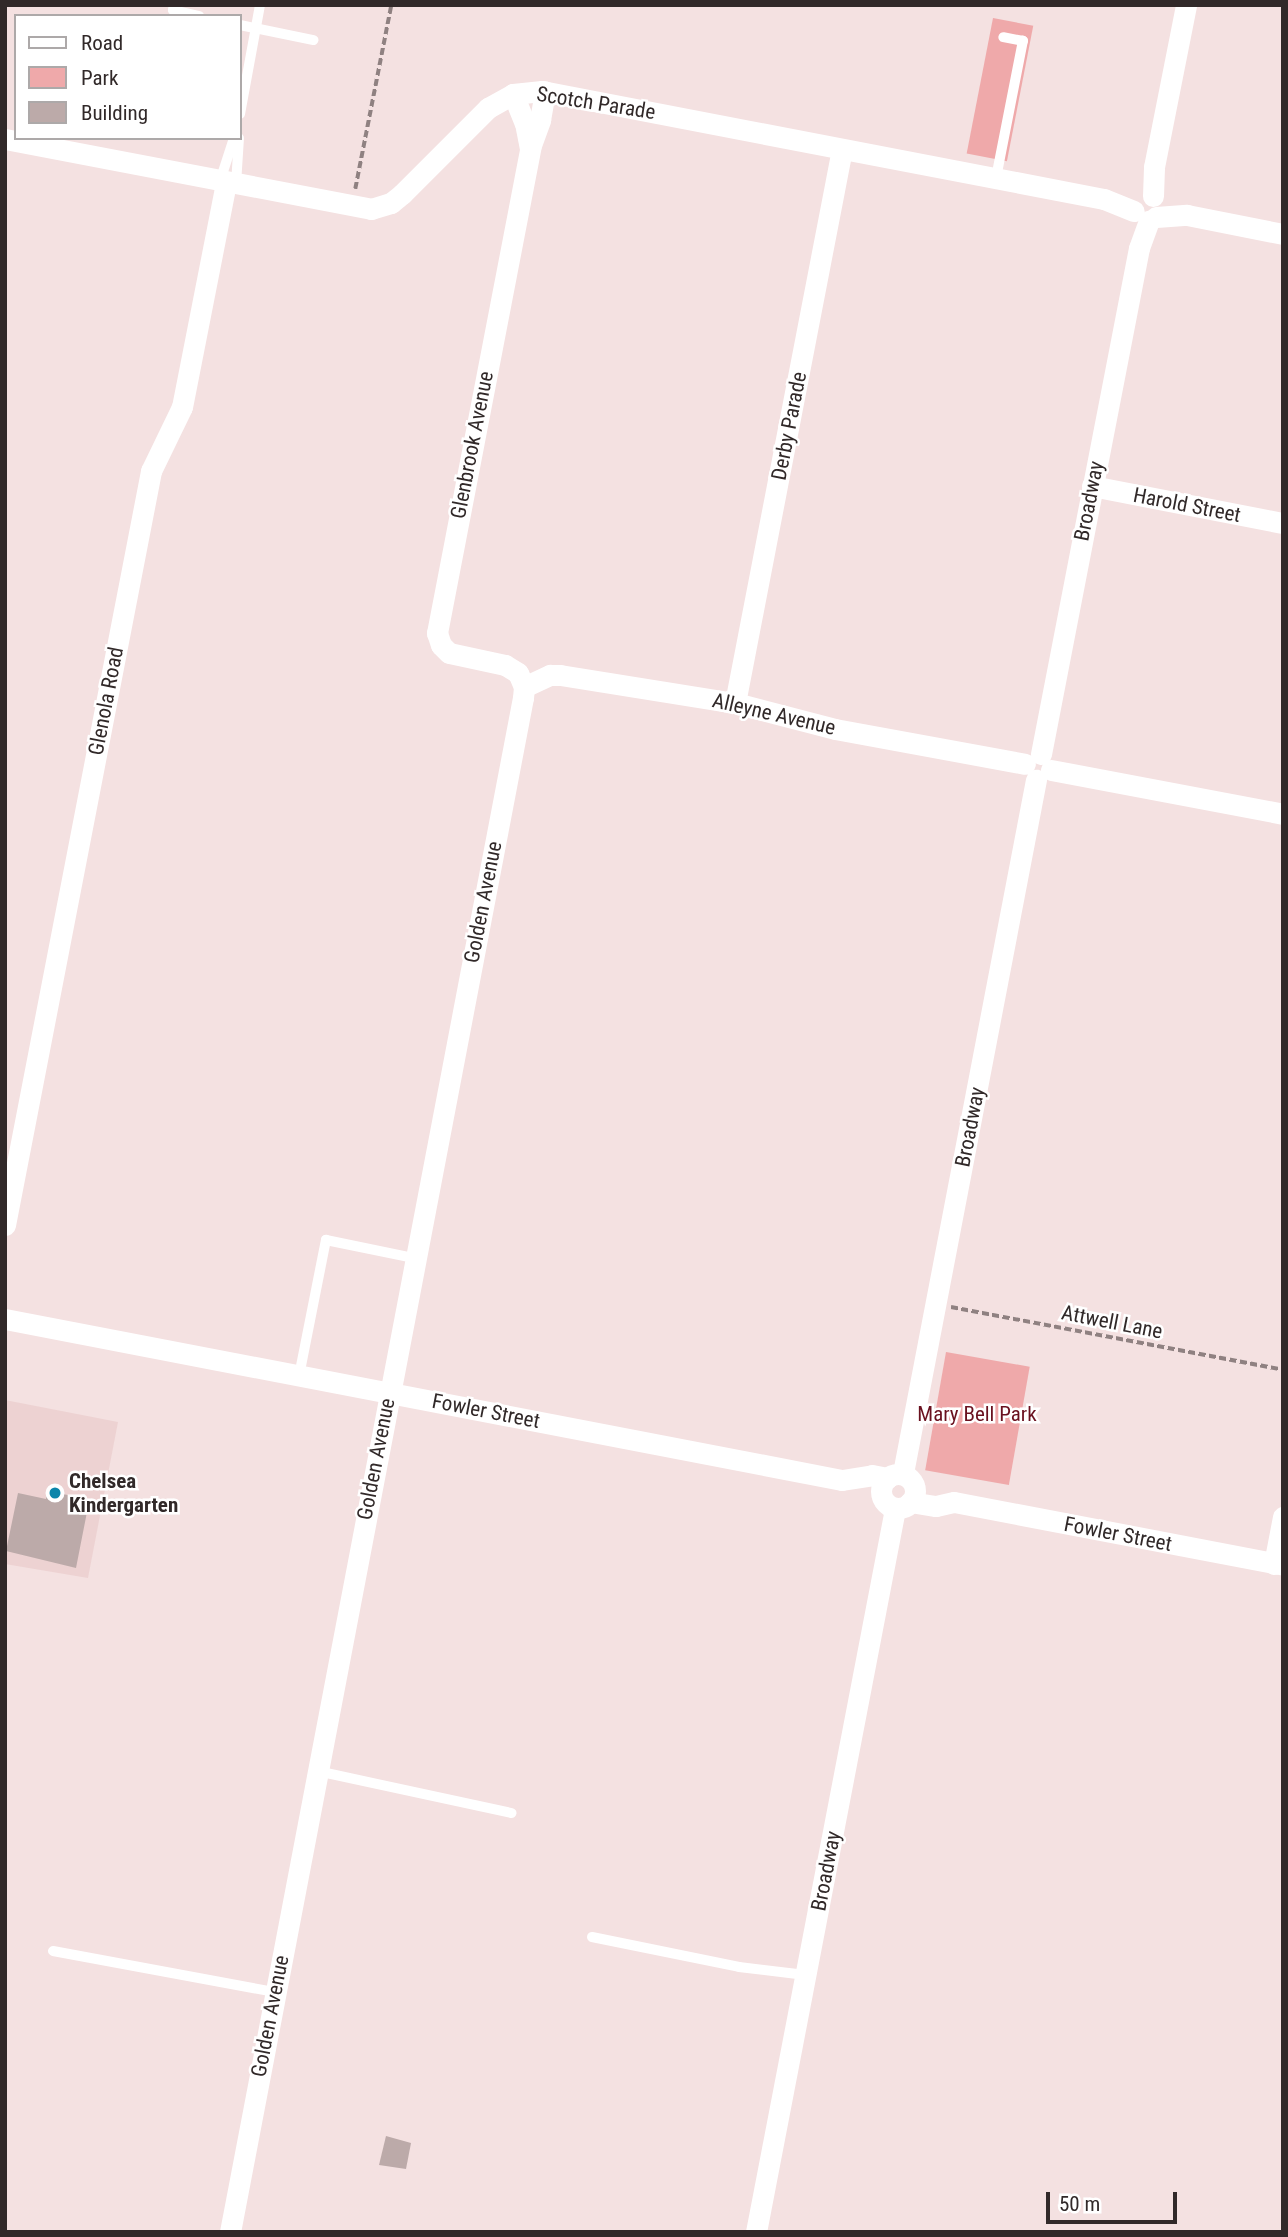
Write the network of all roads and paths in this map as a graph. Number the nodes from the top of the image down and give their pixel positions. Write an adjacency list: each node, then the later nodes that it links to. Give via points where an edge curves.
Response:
1 (174, 5): 5 (lane, via 173,10)
2 (260, 5): 7 (lane)
3 (391, 5): 19 (path)
4 (1186, 5): 20 (street, Broadway)
5 (190, 14)
6 (242, 26): 7 (lane)
7 (256, 29): 9 (lane); 12 (lane)
8 (1003, 37): 17 (lane, via 1023,41)
9 (313, 40)
10 (545, 91): 11 (street, Scotch Parade); 15 (street, Glenbrook Avenue); 16 (street, Scotch Parade)
11 (513, 94): 15 (street, Glenbrook Avenue); 19 (street, Scotch Parade, via 488,108 391,203 371,209)
12 (242, 103)
13 (5, 139): 18 (street, Scotch Parade)
14 (236, 140): 18 (lane)
15 (530, 148): 24 (street, Glenbrook Avenue, via 437,633 449,653 513,669)
16 (842, 149): 17 (street, Scotch Parade); 25 (street, Derby Parade)
17 (996, 178): 20 (street, Scotch Parade)
18 (227, 183): 19 (street, Scotch Parade); 28 (street, Glenola Road, via 182,407 151,471)
19 (352, 207)
20 (1146, 207): 21 (street, Scotch Parade); 22 (street, Broadway)
21 (1283, 234)
22 (1092, 486): 23 (street, Harold Street); 26 (street, Broadway)
23 (1283, 523)
24 (524, 687): 25 (street, Alleyne Avenue, via 560,675); 29 (street, Golden Avenue)
25 (735, 703): 26 (street, Alleyne Avenue, via 835,729)
26 (1038, 767): 27 (street, Alleyne Avenue); 30 (street, Broadway)
27 (1283, 814)
28 (5, 1225)
29 (414, 1258): 33 (lane, via 326,1240); 34 (street, Golden Avenue)
30 (936, 1304): 32 (path, Attwell Lane); 35 (street, Broadway)
31 (5, 1319): 33 (street, Fowler Street)
32 (1283, 1370)
33 (299, 1376): 34 (street, Fowler Street)
34 (388, 1393): 35 (street, Fowler Street, via 842,1480 860,1493); 38 (street, Golden Avenue)
35 (899, 1491): 37 (street, Fowler Street, via 936,1506 954,1502); 42 (street, Broadway)
36 (1283, 1517): 37 (street)
37 (1278, 1564)
38 (317, 1771): 39 (lane); 43 (street, Golden Avenue)
39 (512, 1812)
40 (592, 1937): 42 (lane, via 739,1967)
41 (53, 1951): 43 (lane)
42 (806, 1975): 45 (street, Broadway)
43 (275, 1992): 44 (street, Golden Avenue)
44 (230, 2232)
45 (756, 2232)

